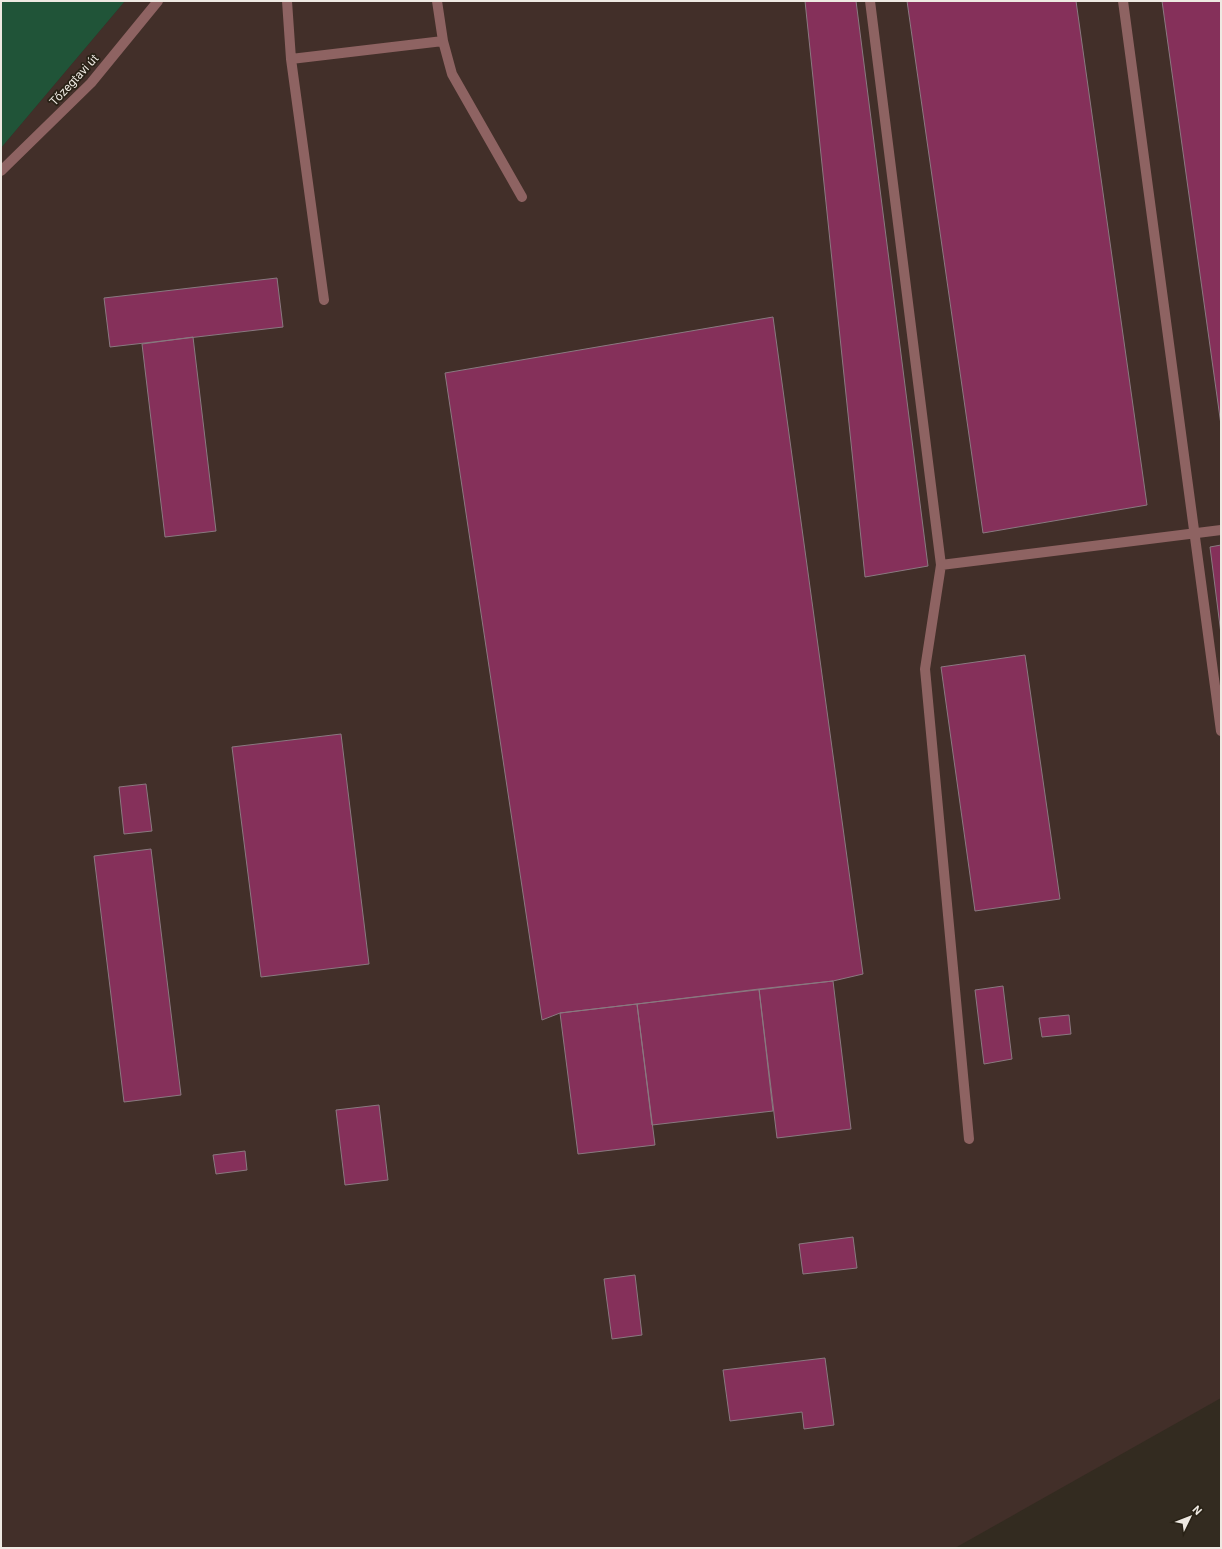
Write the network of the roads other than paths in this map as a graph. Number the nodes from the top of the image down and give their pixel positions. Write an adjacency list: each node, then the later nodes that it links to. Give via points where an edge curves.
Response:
1 (158, 1): 8 (street, Tőzegtavi út, via 91,83)
2 (287, 1): 7 (street)
3 (437, 1): 6 (street)
4 (870, 1): 13 (street)
5 (1123, 1): 12 (street)
6 (443, 41): 7 (street); 9 (street, via 452,74)
7 (291, 58): 10 (street)
8 (1, 171)
9 (522, 197)
10 (324, 300)
11 (1221, 530): 12 (street)
12 (1195, 534): 13 (street); 14 (street)
13 (940, 565): 15 (street, via 925,668)
14 (1221, 731)
15 (969, 1138)

